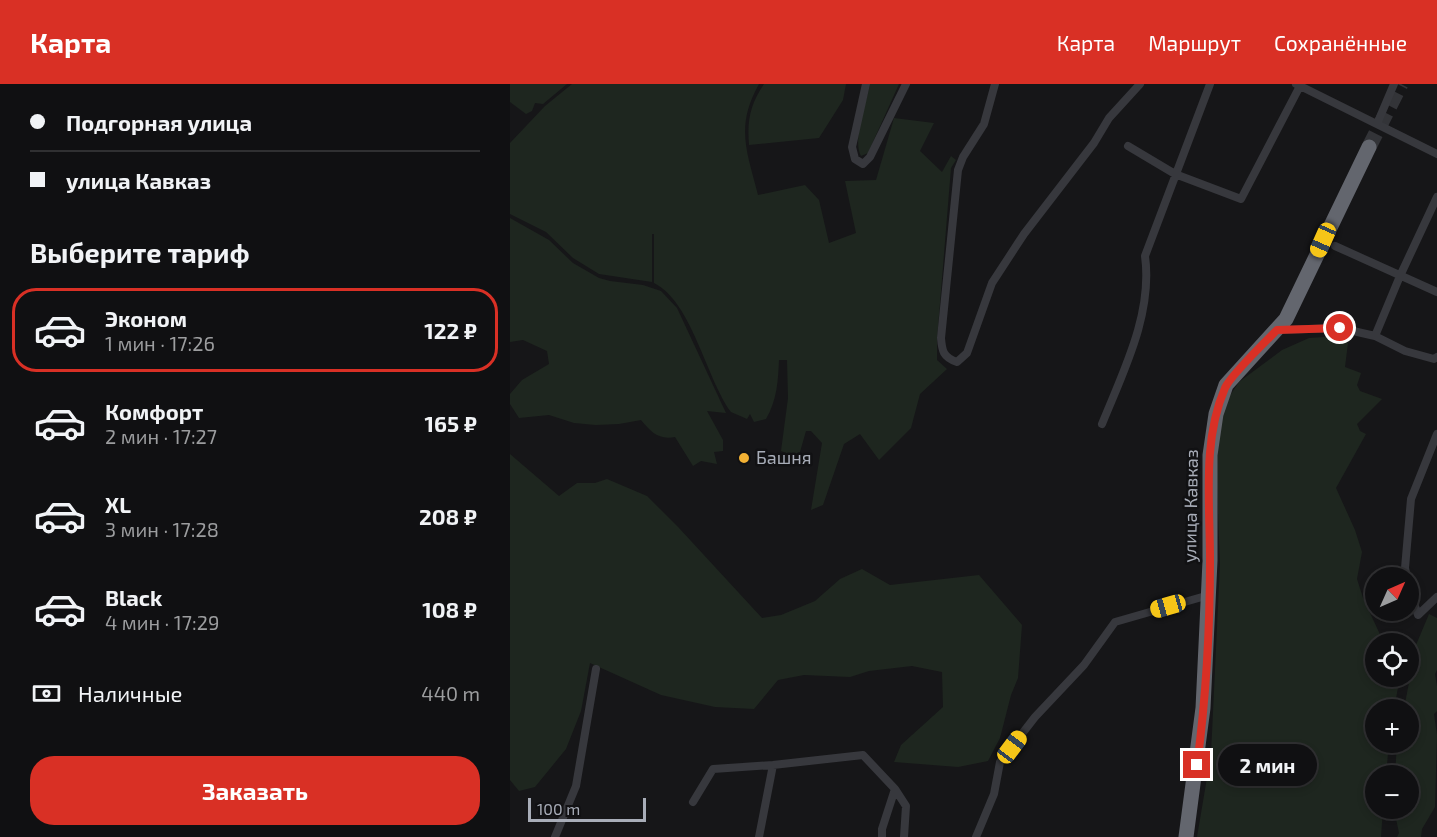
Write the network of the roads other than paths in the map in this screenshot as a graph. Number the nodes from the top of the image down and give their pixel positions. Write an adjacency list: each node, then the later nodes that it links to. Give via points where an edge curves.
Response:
1 (866, 84): 2 (street, via 852,147 855,159 863,164)
2 (906, 84)
3 (995, 84): 4 (street, via 984,124 958,170 941,338 942,352 957,362 967,353 992,283 1024,234 1095,143 1109,118)
4 (1140, 84)
5 (1210, 84): 12 (street)
6 (1394, 84): 8 (street)
7 (1298, 85): 8 (street); 12 (street, via 1241,199)
8 (1377, 124): 11 (street)
9 (1128, 146): 12 (street)
10 (1370, 147): 17 (highway, улица Кавказ, via 1297,298)
11 (1437, 154)
12 (1175, 174): 20 (street, via 1145,256 1147,272 1139,332)
13 (1437, 197): 15 (street)
14 (1335, 246): 15 (street)
15 (1400, 276): 16 (street); 18 (street)
16 (1437, 292)
17 (1277, 330): 18 (street, via 1340,328); 23 (highway, улица Кавказ, via 1226,385 1216,414 1209,455)
18 (1375, 336): 19 (street, via 1405,351)
19 (1437, 357)
20 (1102, 424)
21 (1437, 434): 22 (street, via 1411,500)
22 (1405, 567)
23 (1209, 595): 34 (street, via 1115,622 1084,665 1035,717 1000,762 994,794); 35 (highway, улица Кавказ, via 1200,739)
24 (1437, 597): 25 (street)
25 (1419, 614)
26 (596, 669): 30 (street, via 576,786)
27 (773, 765): 28 (street, via 863,755); 29 (street, via 713,769); 31 (street)
28 (896, 789): 32 (street); 33 (street, via 906,806)
29 (693, 802)
30 (555, 837)
31 (759, 837)
32 (882, 837)
33 (904, 837)
34 (976, 837)
35 (1186, 837)

